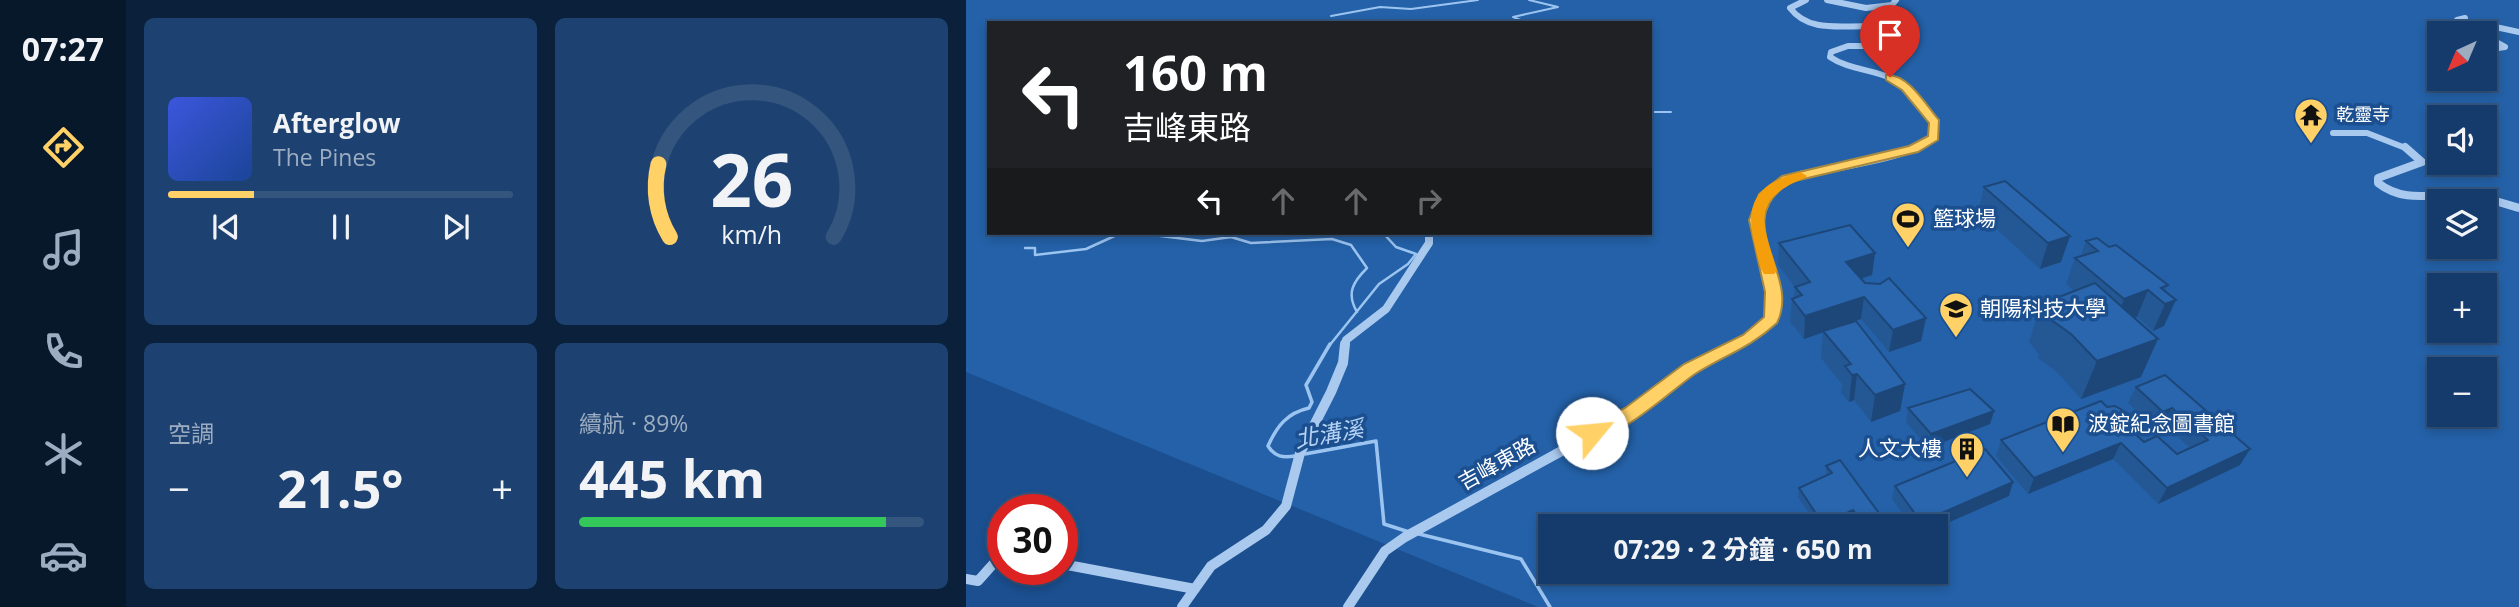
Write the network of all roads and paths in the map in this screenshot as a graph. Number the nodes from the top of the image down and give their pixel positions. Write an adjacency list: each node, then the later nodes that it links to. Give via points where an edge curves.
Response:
1 (1806, 0): 16 (street, 吉峰東路, via 1790,8 1796,17 1811,24 1884,26 1908,35 1911,39 1903,46 1841,47 1830,57 1890,77 1906,88 1935,123 1934,138 1913,149 1778,184 1764,197 1756,220 1773,292 1774,313 1766,326 1690,369 1631,413 1385,551)
2 (1827, 0): 3 (street, via 1876,8)
3 (1896, 0)
4 (2497, 29): 5 (street)
5 (2519, 32)
6 (2497, 43): 7 (street, via 2505,47)
7 (2497, 50)
8 (2333, 133): 9 (street, via 2368,132 2419,158 2420,165 2378,178 2378,183 2394,194 2405,198 2469,195)
9 (2519, 208)
10 (1429, 235): 14 (street, via 1429,243 1386,309 1346,340 1343,363 1299,456 1286,506 1266,530 1210,566)
11 (1078, 567): 14 (street)
12 (987, 570): 13 (street, via 978,580)
13 (966, 579)
14 (1195, 589): 15 (street)
15 (1182, 607)
16 (1348, 607)

